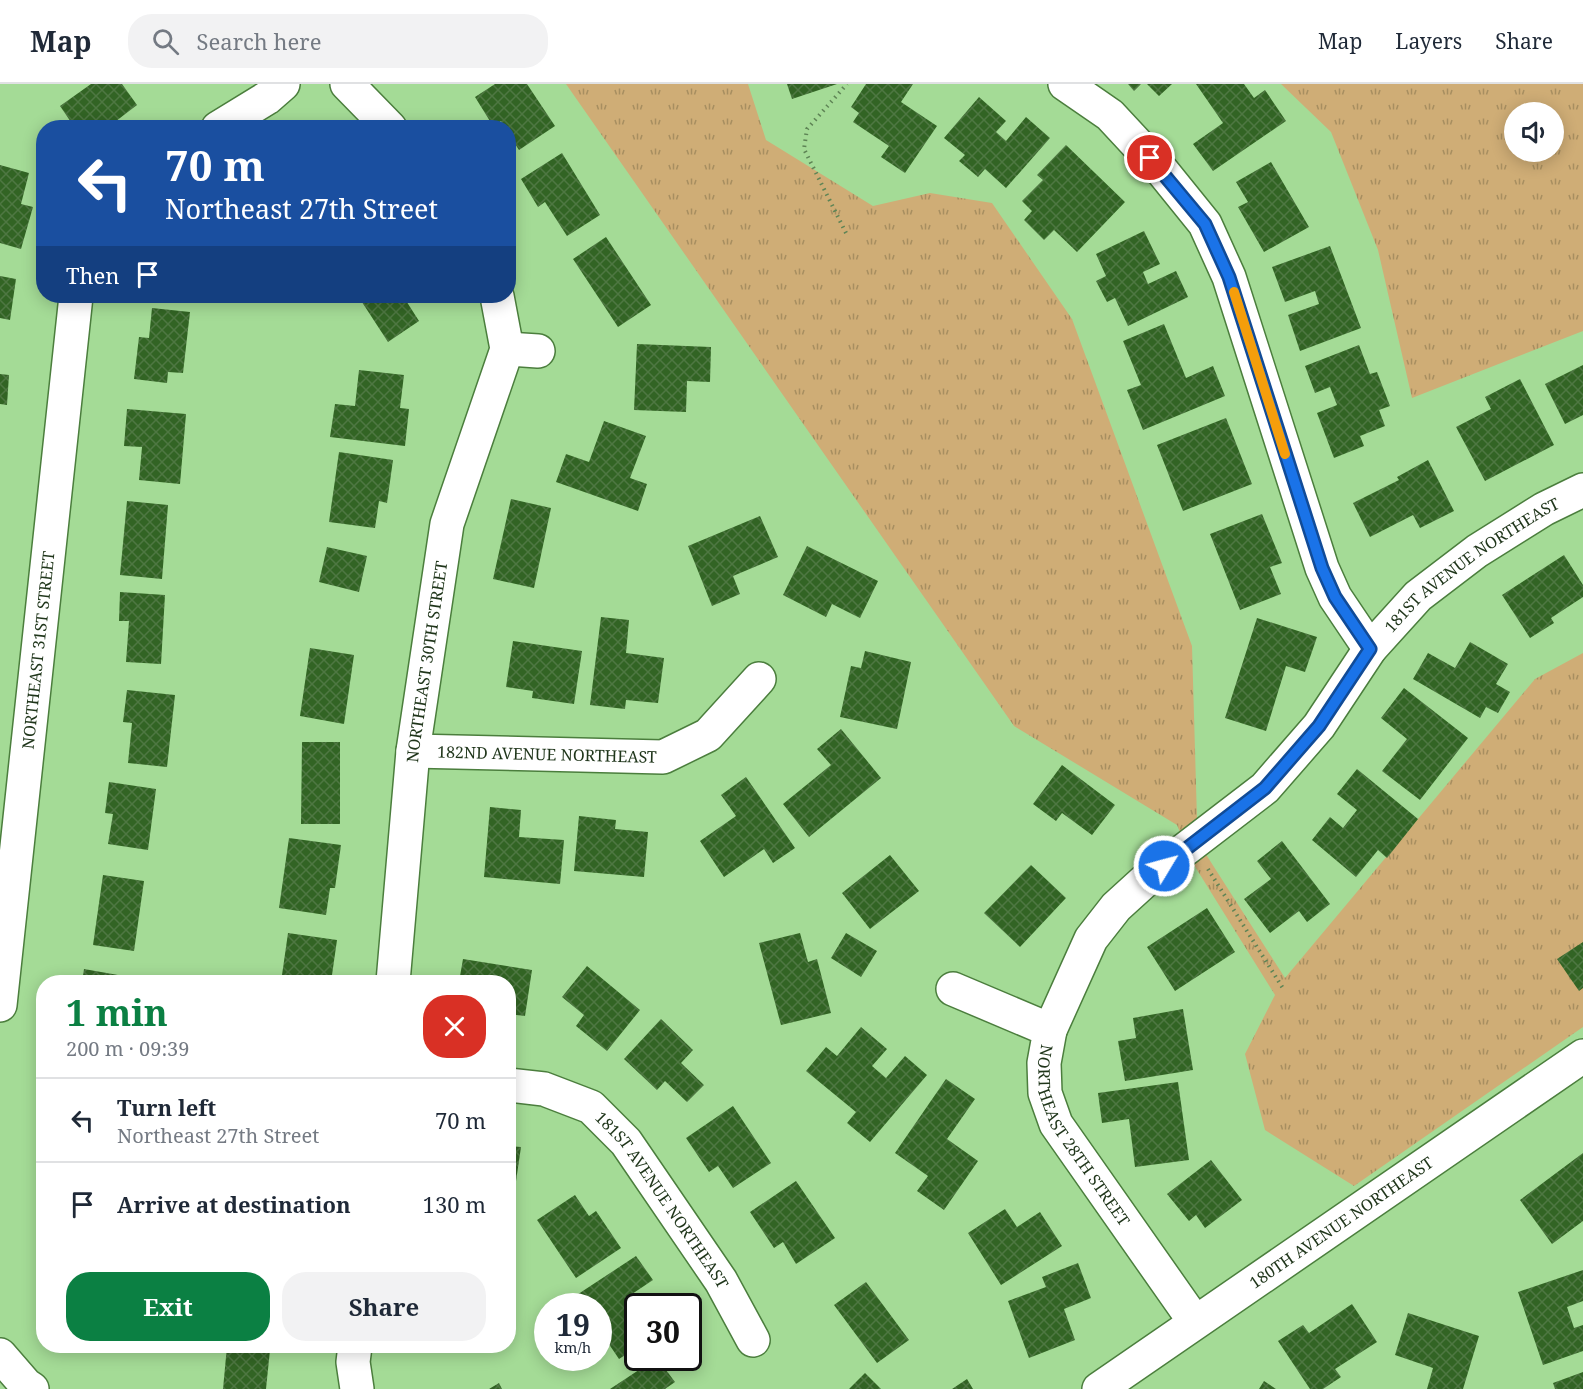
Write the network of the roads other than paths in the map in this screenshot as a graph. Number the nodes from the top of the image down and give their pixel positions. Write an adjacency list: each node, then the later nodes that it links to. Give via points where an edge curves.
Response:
1 (283, 84): 4 (street)
2 (347, 84): 5 (street)
3 (1065, 84): 9 (street, via 1110,115 1205,224 1229,277 1322,568 1335,597)
4 (231, 120)
5 (382, 120)
6 (75, 303): 14 (street, NORTHEAST 31ST STREET)
7 (500, 303): 11 (street, NORTHEAST 30TH STREET, via 522,350 447,524)
8 (1583, 490): 9 (street, 181ST AVENUE NORTHEAST, via 1477,551 1418,596)
9 (1370, 649): 15 (street, 181ST AVENUE NORTHEAST, via 1319,726 1265,788 1116,907 1091,939)
10 (759, 680): 11 (street, 182ND AVENUE NORTHEAST, via 708,735 663,758)
11 (413, 751): 12 (street, NORTHEAST 30TH STREET)
12 (394, 975)
13 (953, 989): 15 (street, NORTHEAST 28TH STREET)
14 (0, 1005)
15 (1050, 1030): 18 (street, NORTHEAST 28TH STREET, via 1044,1063 1045,1093 1056,1124)
16 (1583, 1056): 18 (street, 180TH AVENUE NORTHEAST)
17 (516, 1086): 19 (street, 181ST AVENUE NORTHEAST, via 544,1089 591,1107 626,1142 722,1281)
18 (1196, 1322): 24 (street, 180TH AVENUE NORTHEAST)
19 (753, 1340)
20 (354, 1353): 23 (street)
21 (0, 1355): 22 (street)
22 (32, 1389)
23 (357, 1389)
24 (1099, 1389)

